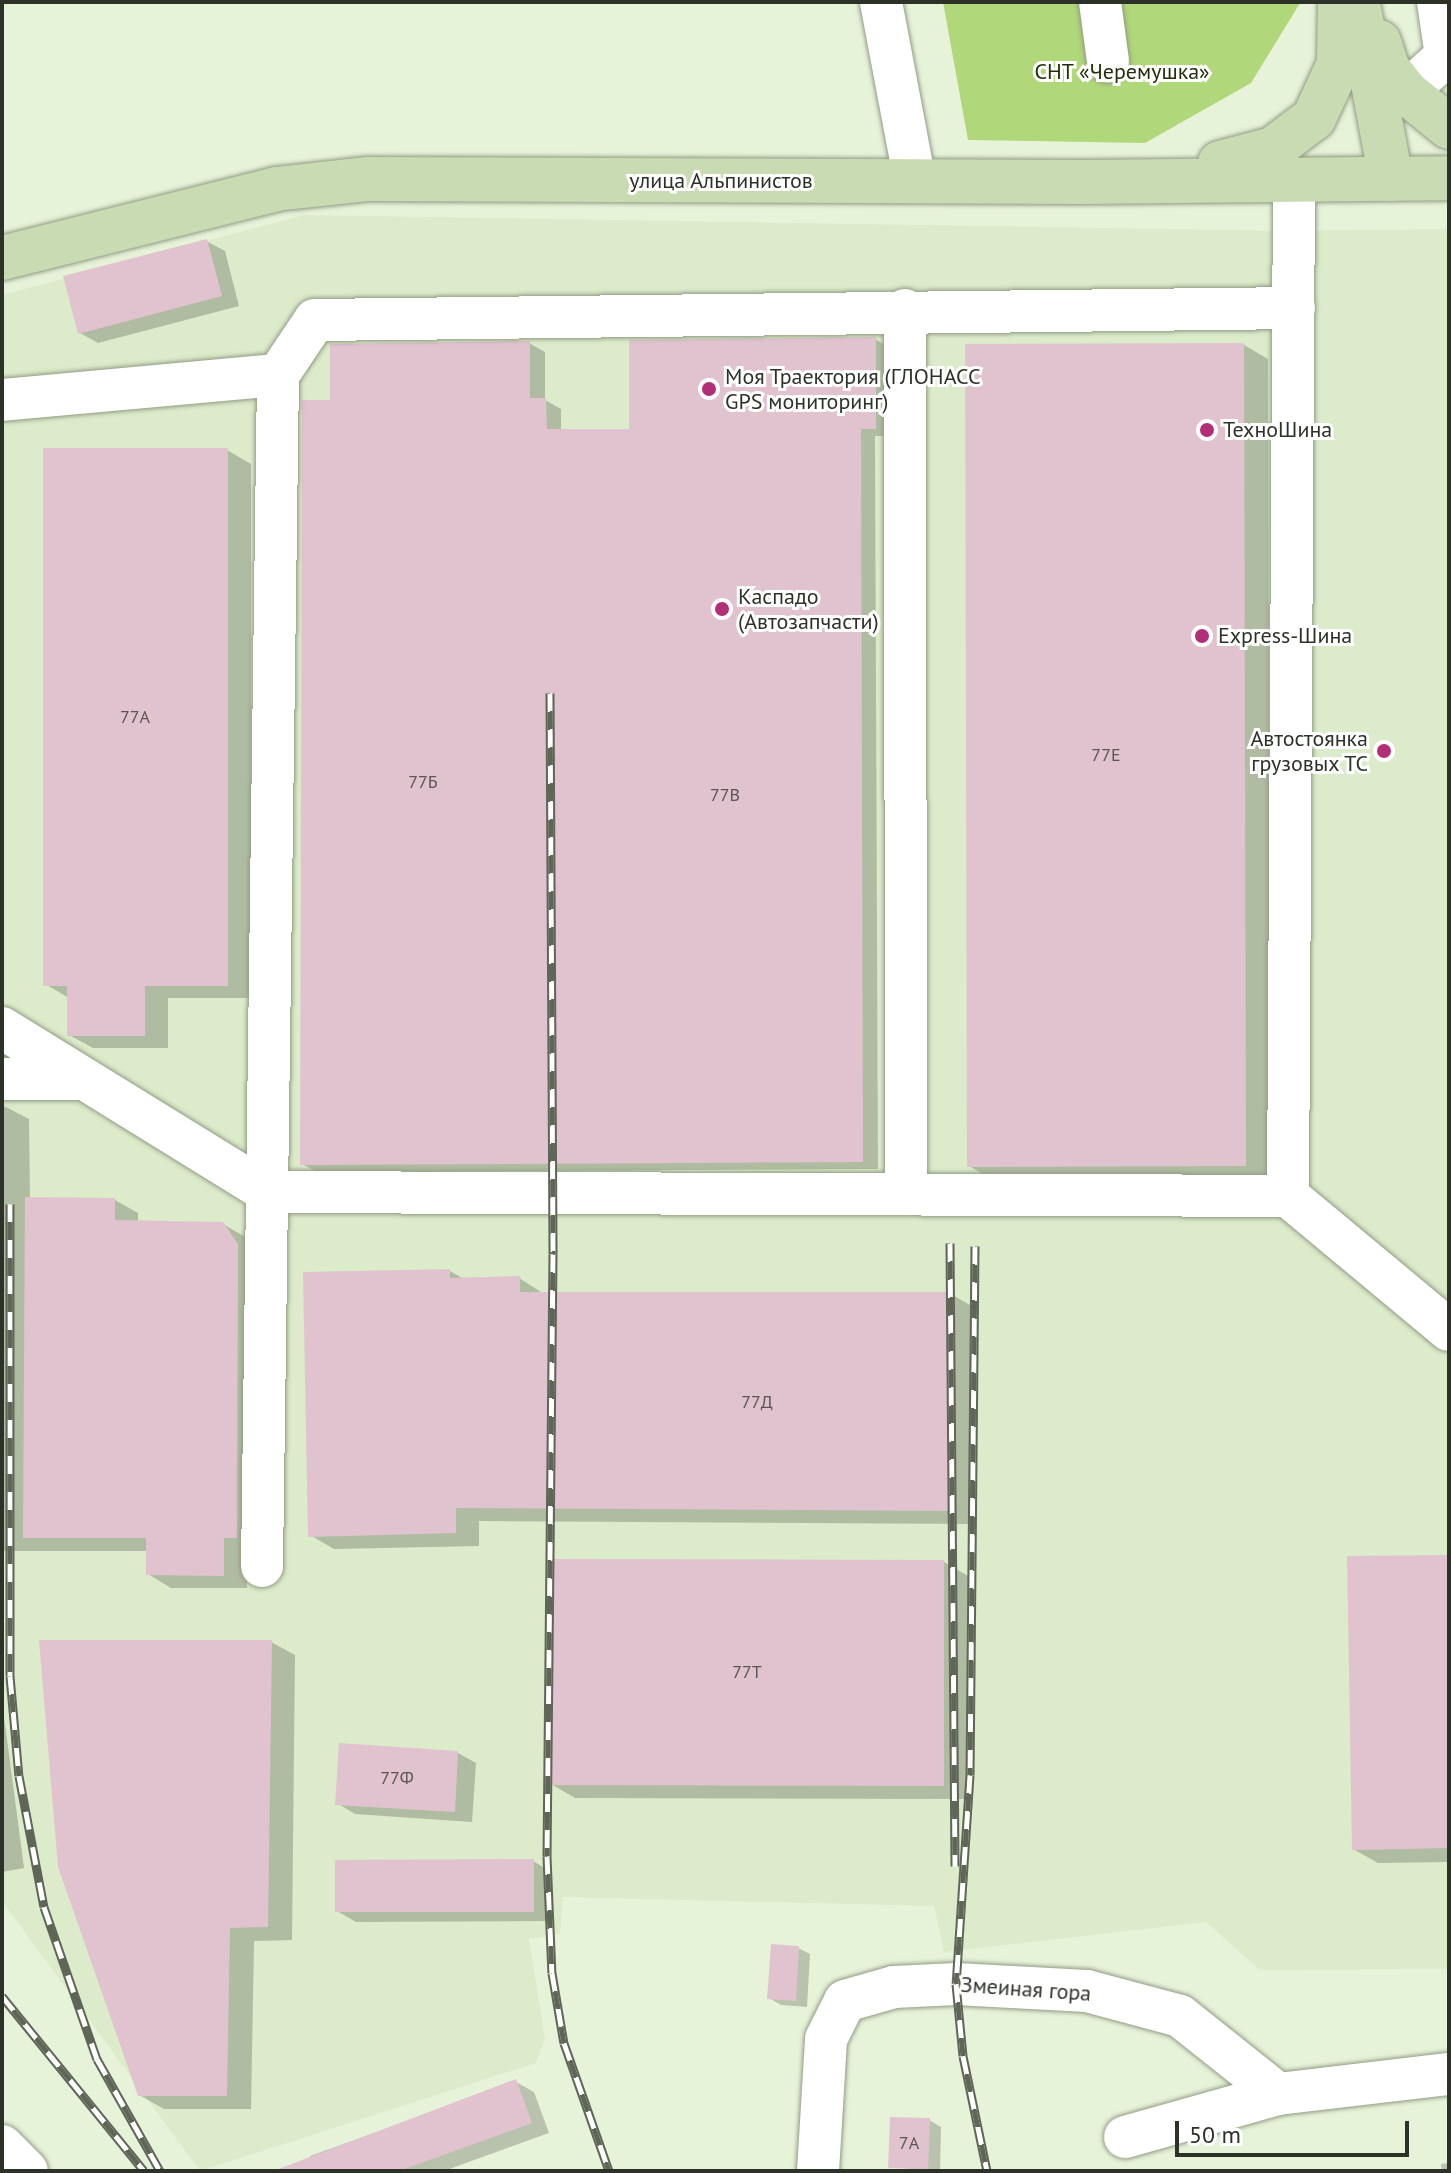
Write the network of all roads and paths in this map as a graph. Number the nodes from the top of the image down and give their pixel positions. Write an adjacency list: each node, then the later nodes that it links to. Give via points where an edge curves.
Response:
1 (881, 2): 13 (street)
2 (1100, 2): 7 (street)
3 (1340, 2): 14 (main road, via 1334,84 1299,133 1249,158)
4 (1358, 2): 12 (main road)
5 (1364, 2): 8 (main road, via 1388,69)
6 (1438, 2): 8 (street, via 1446,56)
7 (1108, 61)
8 (1406, 92): 9 (main road)
9 (1449, 127)
10 (1449, 178): 12 (main road, улица Альпинистов)
11 (1294, 179): 12 (main road, улица Альпинистов); 14 (main road, улица Альпинистов); 16 (street)
12 (1391, 179)
13 (915, 182): 14 (main road, улица Альпинистов); 15 (main road, улица Альпинистов, via 368,179 276,189)
14 (1084, 182)
15 (2, 258)
16 (1294, 308): 17 (street); 25 (street)
17 (905, 310): 18 (street, via 315,320); 24 (street)
18 (278, 375): 19 (street); 23 (street)
19 (2, 400)
20 (2, 1028): 22 (street)
21 (2, 1079): 22 (street)
22 (83, 1079): 23 (street)
23 (268, 1192): 24 (street); 27 (street)
24 (906, 1194): 25 (street)
25 (1288, 1196): 26 (street)
26 (1449, 1330)
27 (262, 1566)
28 (1449, 2074): 29 (street)
29 (1278, 2094): 30 (street); 33 (street, Змеиная гора, via 1180,2016 1167,2012 1087,1991 956,1984 894,1987 845,2001 826,2039)
30 (1125, 2137)
31 (2, 2146): 32 (street)
32 (27, 2171)
33 (818, 2171)

